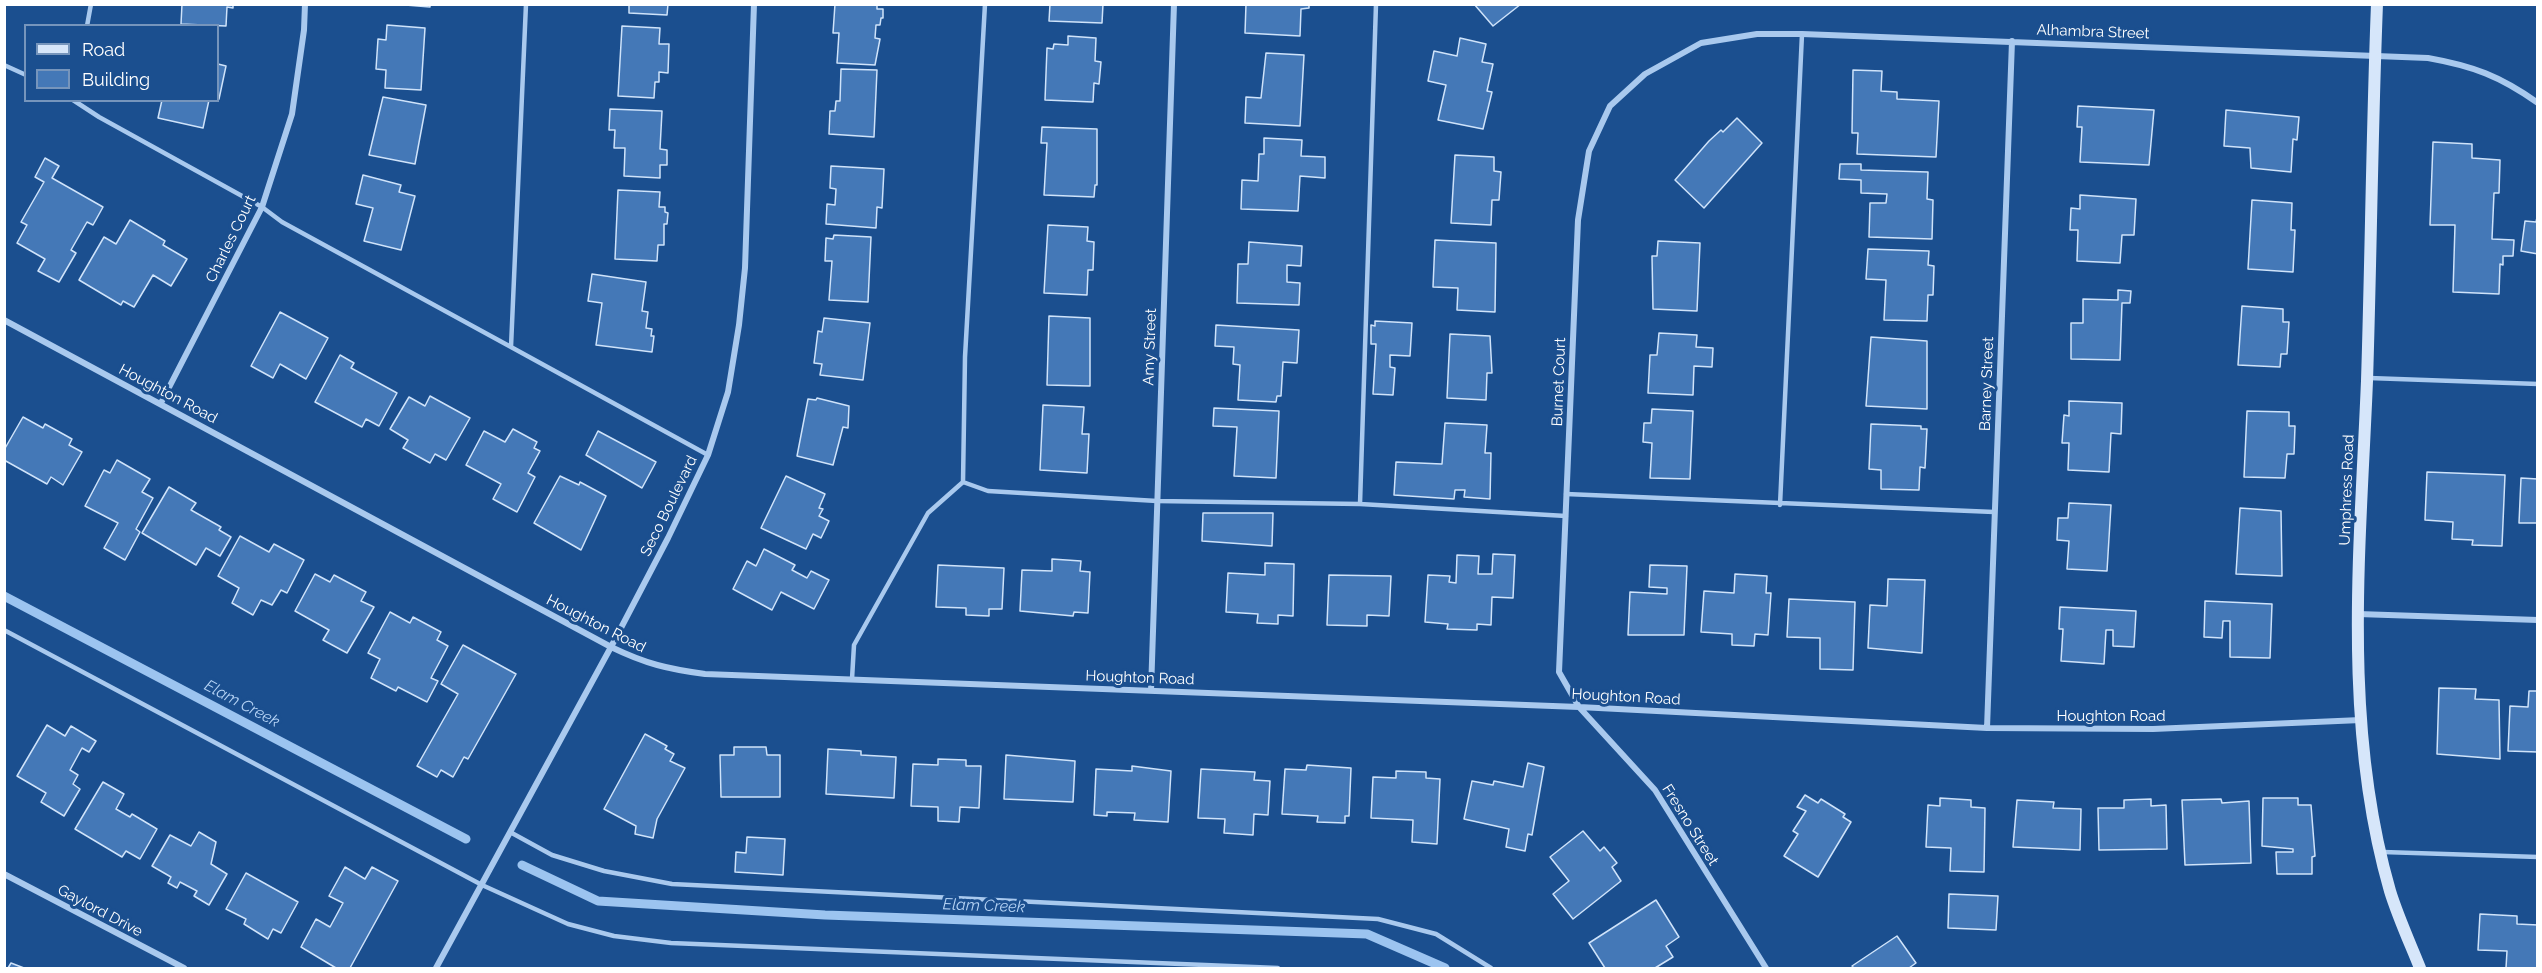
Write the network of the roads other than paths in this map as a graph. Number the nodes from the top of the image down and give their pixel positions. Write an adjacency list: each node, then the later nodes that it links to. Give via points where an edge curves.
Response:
1 (91, 4): 9 (lane)
2 (305, 4): 18 (street, Charles Court, via 292,114)
3 (526, 4): 20 (lane)
4 (754, 4): 24 (street, Seco Boulevard, via 745,268 728,392)
5 (985, 4): 25 (lane, via 965,357)
6 (1174, 4): 27 (street, Amy Street)
7 (1376, 4): 28 (lane)
8 (2377, 4): 12 (street, Umphress Road)
9 (87, 24)
10 (1802, 34): 11 (street, Alhambra Street); 15 (street, Alhambra Street, via 1757,34 1701,43); 29 (lane)
11 (2012, 41): 12 (street, Alhambra Street); 30 (street, Barney Street)
12 (2375, 57): 17 (street, Alhambra Street, via 2428,58 2466,65 2500,79); 21 (street, Umphress Road)
13 (4, 65): 14 (lane)
14 (24, 74)
15 (1645, 74): 26 (street, Burnet Court, via 1610,106 1589,151 1578,220)
16 (78, 102): 18 (lane)
17 (2538, 103)
18 (262, 207): 20 (lane, via 282,222); 23 (street, Charles Court)
19 (4, 320): 23 (street, Houghton Road)
20 (512, 346): 24 (lane)
21 (2367, 378): 22 (lane); 32 (street, Umphress Road)
22 (2538, 384)
23 (161, 404): 35 (street, Houghton Road)
24 (708, 455): 35 (street, Seco Boulevard)
25 (963, 482): 27 (lane, via 988,491); 36 (lane, via 928,513 854,645)
26 (1566, 494): 29 (lane); 31 (street, Burnet Court)
27 (1157, 501): 28 (lane); 37 (street, Amy Street)
28 (1360, 504): 31 (lane)
29 (1780, 504): 30 (lane)
30 (1994, 512): 40 (street, Barney Street)
31 (1566, 516): 38 (street, Burnet Court, via 1559,672)
32 (2357, 614): 33 (street); 39 (street, Umphress Road)
33 (2538, 620)
34 (4, 630): 45 (lane)
35 (611, 647): 36 (street, Houghton Road, via 643,662 705,674); 41 (street, Seco Boulevard)
36 (852, 679): 37 (street, Houghton Road)
37 (1151, 691): 38 (street, Houghton Road)
38 (1579, 707): 40 (street, Houghton Road); 50 (street, Fresno Street, via 1654,790)
39 (2361, 720): 40 (street, Houghton Road, via 2153,729); 42 (street, Umphress Road)
40 (1987, 728)
41 (510, 832): 45 (street, Seco Boulevard); 49 (lane, via 552,855 604,871 672,884 1378,919 1436,934)
42 (2380, 851): 43 (lane); 51 (street, Umphress Road, via 2390,892)
43 (2538, 857)
44 (4, 874): 46 (street, Gaylord Drive)
45 (482, 885): 47 (street, Seco Boulevard); 48 (lane, via 568,924 614,936 671,943)
46 (184, 969)
47 (436, 969)
48 (1278, 969)
49 (1491, 969)
50 (1766, 969)
51 (2420, 969)

